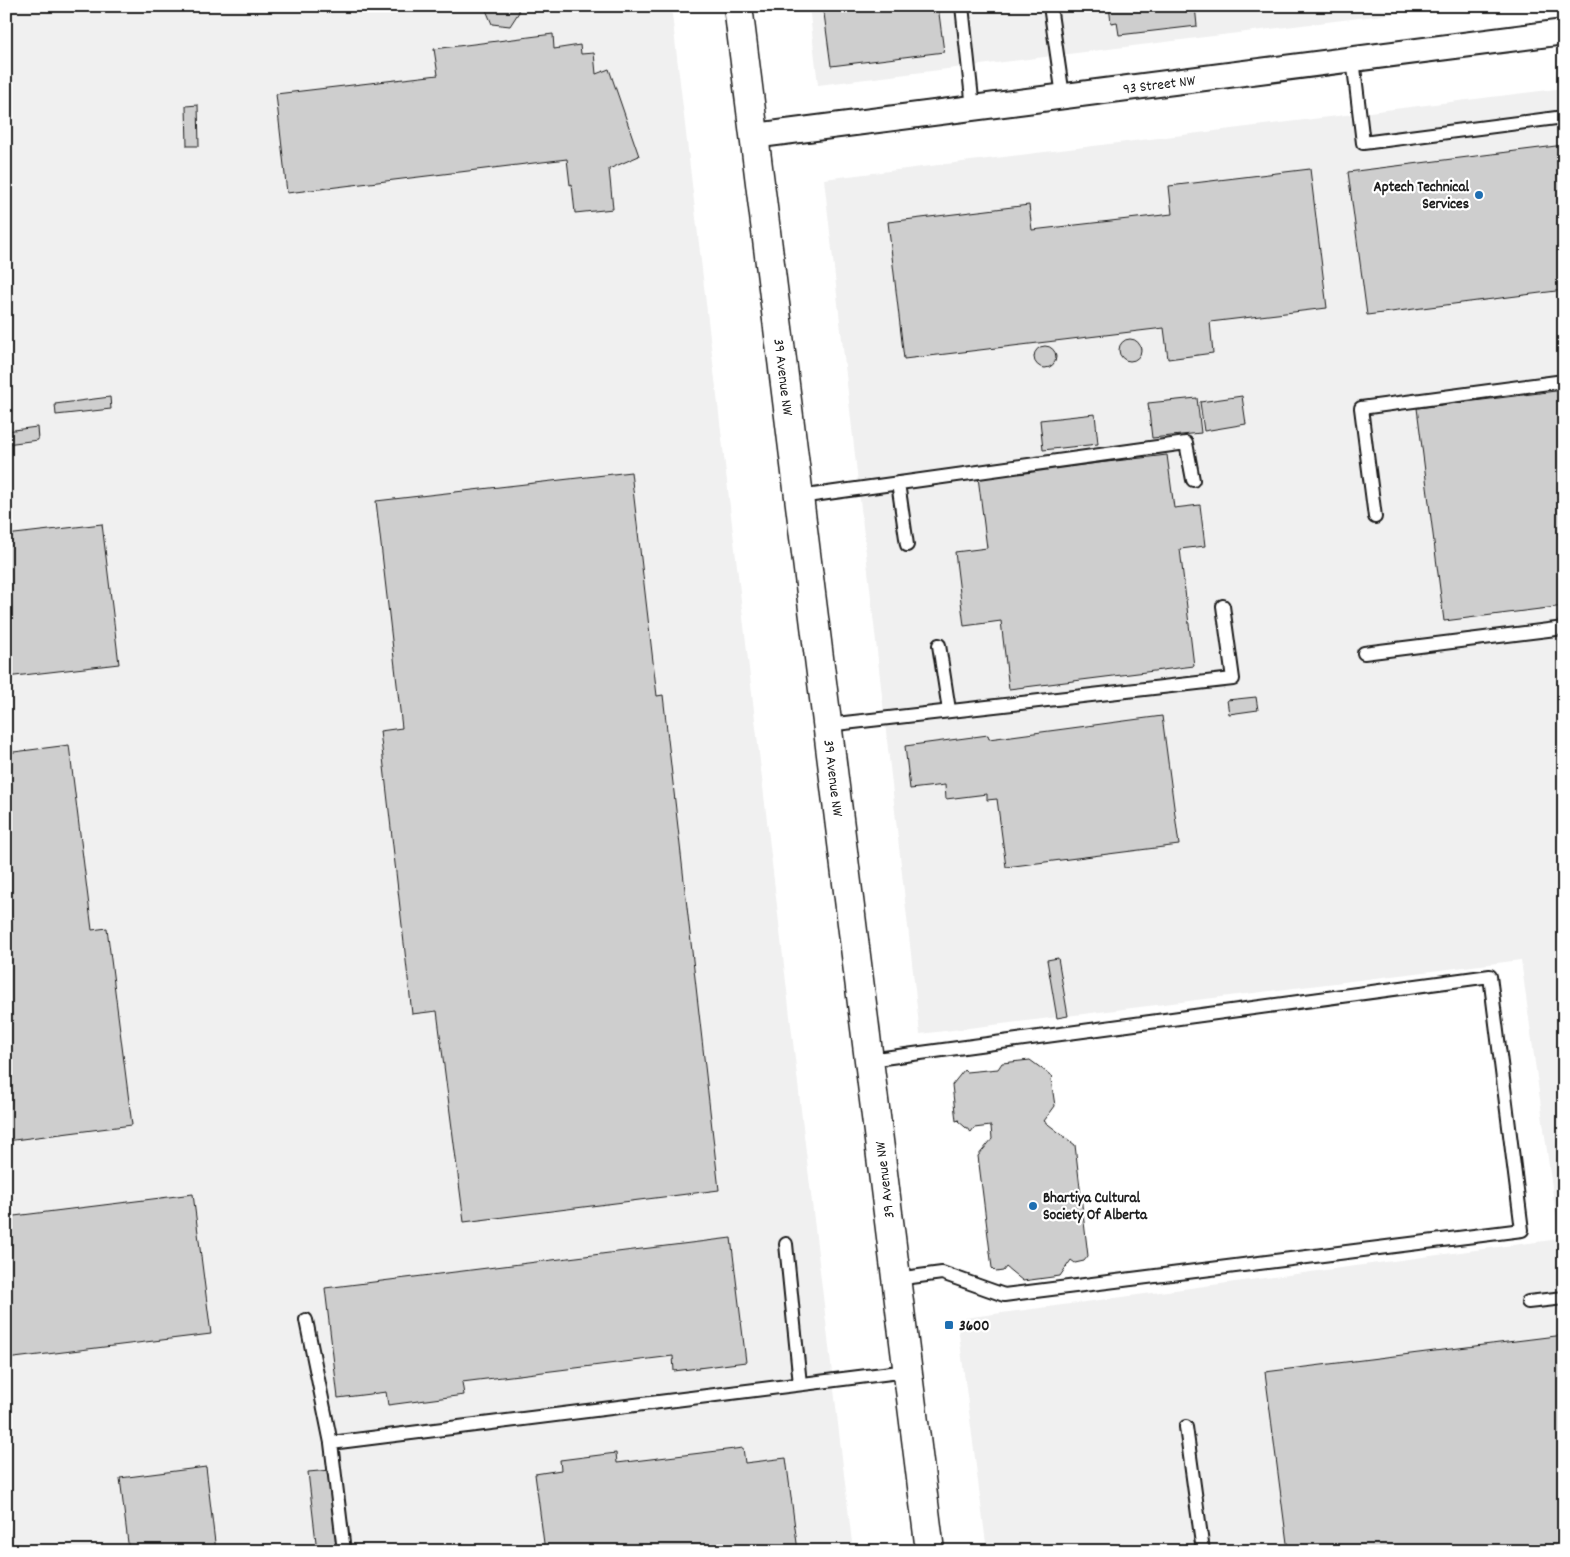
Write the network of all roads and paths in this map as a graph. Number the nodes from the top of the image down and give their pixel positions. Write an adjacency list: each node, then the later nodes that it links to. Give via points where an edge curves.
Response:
1 (738, 6): 9 (street, 39 Avenue NW)
2 (962, 6): 7 (lane)
3 (1050, 6): 6 (lane)
4 (1564, 32): 5 (street, 93 Street NW)
5 (1353, 59): 6 (street, 93 Street NW); 8 (lane, via 1363,143)
6 (1063, 96): 7 (street, 93 Street NW)
7 (973, 108): 9 (street, 93 Street NW)
8 (1564, 117)
9 (754, 136): 13 (street, 39 Avenue NW)
10 (1564, 381): 14 (lane, via 1361,408)
11 (1193, 480): 12 (lane, via 1186,444)
12 (898, 483): 13 (lane); 15 (lane)
13 (799, 497): 21 (street, 39 Avenue NW)
14 (1375, 517)
15 (908, 545)
16 (1223, 606): 20 (lane, via 1233,679)
17 (1564, 628): 19 (lane)
18 (939, 645): 20 (lane)
19 (1364, 653)
20 (949, 710): 21 (lane)
21 (827, 724): 22 (street, 39 Avenue NW)
22 (869, 1060): 24 (street, 39 Avenue NW); 24 (lane, via 1490,976 1522,1230 1004,1295 942,1274)
23 (786, 1244): 29 (lane)
24 (896, 1279): 28 (street, 39 Avenue NW)
25 (1564, 1298): 26 (lane)
26 (1528, 1302)
27 (306, 1320): 31 (lane)
28 (907, 1370): 29 (lane); 33 (street, 39 Avenue NW)
29 (800, 1384): 31 (lane)
30 (1186, 1427): 34 (lane)
31 (331, 1443): 32 (lane)
32 (344, 1551)
33 (930, 1551)
34 (1203, 1551)

